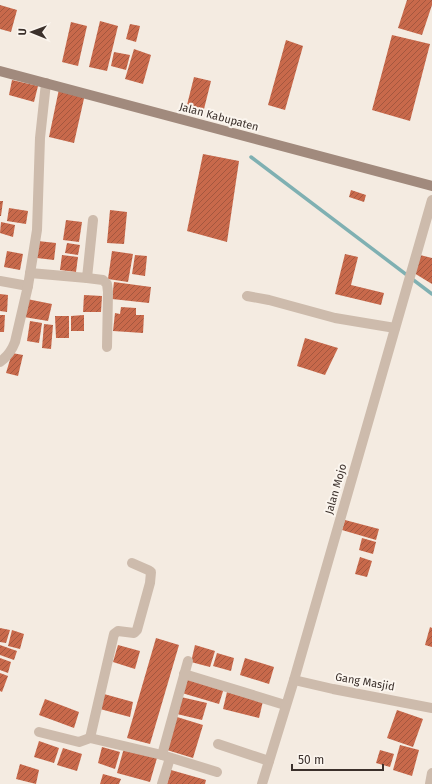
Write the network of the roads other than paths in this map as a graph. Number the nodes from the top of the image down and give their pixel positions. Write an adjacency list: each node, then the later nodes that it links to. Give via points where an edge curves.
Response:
1 (0, 70): 2 (main road, Jalan Kabupaten)
2 (46, 83): 3 (main road, Jalan Kabupaten); 6 (street, via 40,138 37,230)
3 (432, 186)
4 (432, 200): 11 (street, Jalan Mojo)
5 (93, 220): 7 (street)
6 (30, 273): 7 (street); 9 (street)
7 (87, 278): 12 (street, via 103,280 107,284)
8 (0, 281): 9 (street)
9 (28, 286): 13 (street, via 12,349)
10 (247, 296): 11 (street, via 335,318)
11 (395, 328): 17 (street, Jalan Mojo)
12 (107, 347)
13 (0, 362)
14 (132, 563): 21 (street, via 148,570 151,576 150,583 137,630 134,633 118,631 114,634)
15 (188, 661): 16 (street)
16 (184, 674): 18 (street); 23 (street)
17 (294, 680): 18 (street, Jalan Mojo); 19 (street, Gang Masjid)
18 (285, 705): 24 (street, Jalan Mojo)
19 (432, 708)
20 (39, 732): 21 (street, via 79,742)
21 (90, 738): 23 (street)
22 (218, 744): 24 (street)
23 (166, 756): 25 (street); 27 (street)
24 (269, 761): 28 (street, Jalan Mojo)
25 (217, 772)
26 (432, 773): 29 (street)
27 (162, 784)
28 (262, 784)
29 (430, 784)

